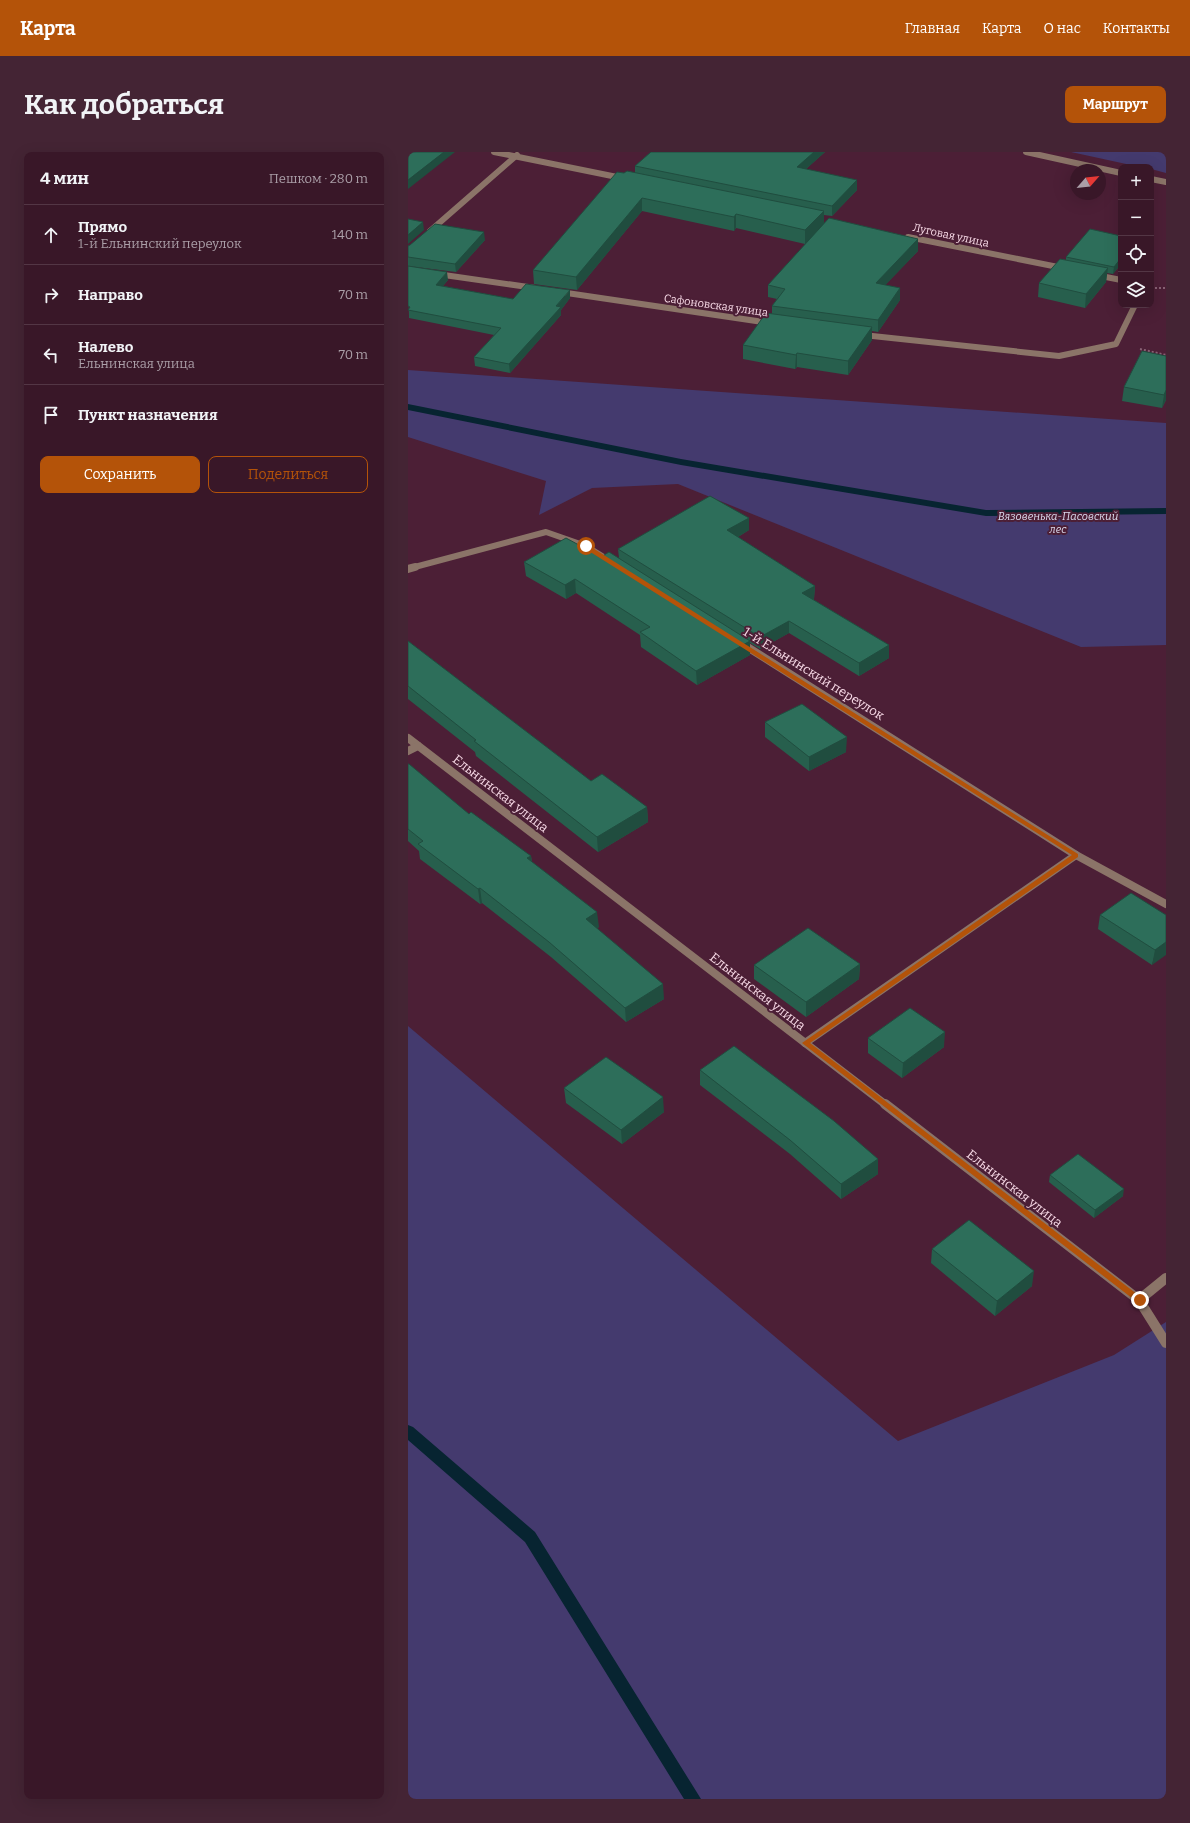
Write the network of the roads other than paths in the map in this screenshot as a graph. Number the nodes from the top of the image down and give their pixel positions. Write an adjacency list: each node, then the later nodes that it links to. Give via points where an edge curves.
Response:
1 (494, 152): 4 (street)
2 (520, 152): 4 (street)
3 (1026, 152): 5 (street)
4 (515, 156): 6 (street); 9 (street)
5 (1118, 172)
6 (632, 180)
7 (1154, 180): 8 (street)
8 (1166, 182)
9 (426, 235)
10 (904, 236): 11 (street, Луговая улица)
11 (1067, 269)
12 (432, 273): 15 (street)
13 (1090, 274): 14 (street)
14 (1118, 279)
15 (542, 290)
16 (550, 291): 18 (street, Сафоновская улица)
17 (1134, 308): 19 (street, via 1116,344 1059,356)
18 (779, 324)
19 (857, 334)
20 (620, 567): 21 (street, via 586,546 546,532)
21 (408, 569)
22 (733, 638): 26 (street, 1-й Ельнинский переулок)
23 (408, 738): 24 (street, Ельнинская улица)
24 (418, 746): 25 (street); 28 (street, Ельнинская улица)
25 (408, 751)
26 (1076, 855): 27 (street, 1-й Ельнинский переулок); 28 (street)
27 (1166, 904)
28 (805, 1043): 30 (street, Ельнинская улица)
29 (1166, 1278): 30 (street)
30 (1140, 1300): 31 (street)
31 (1166, 1343)

